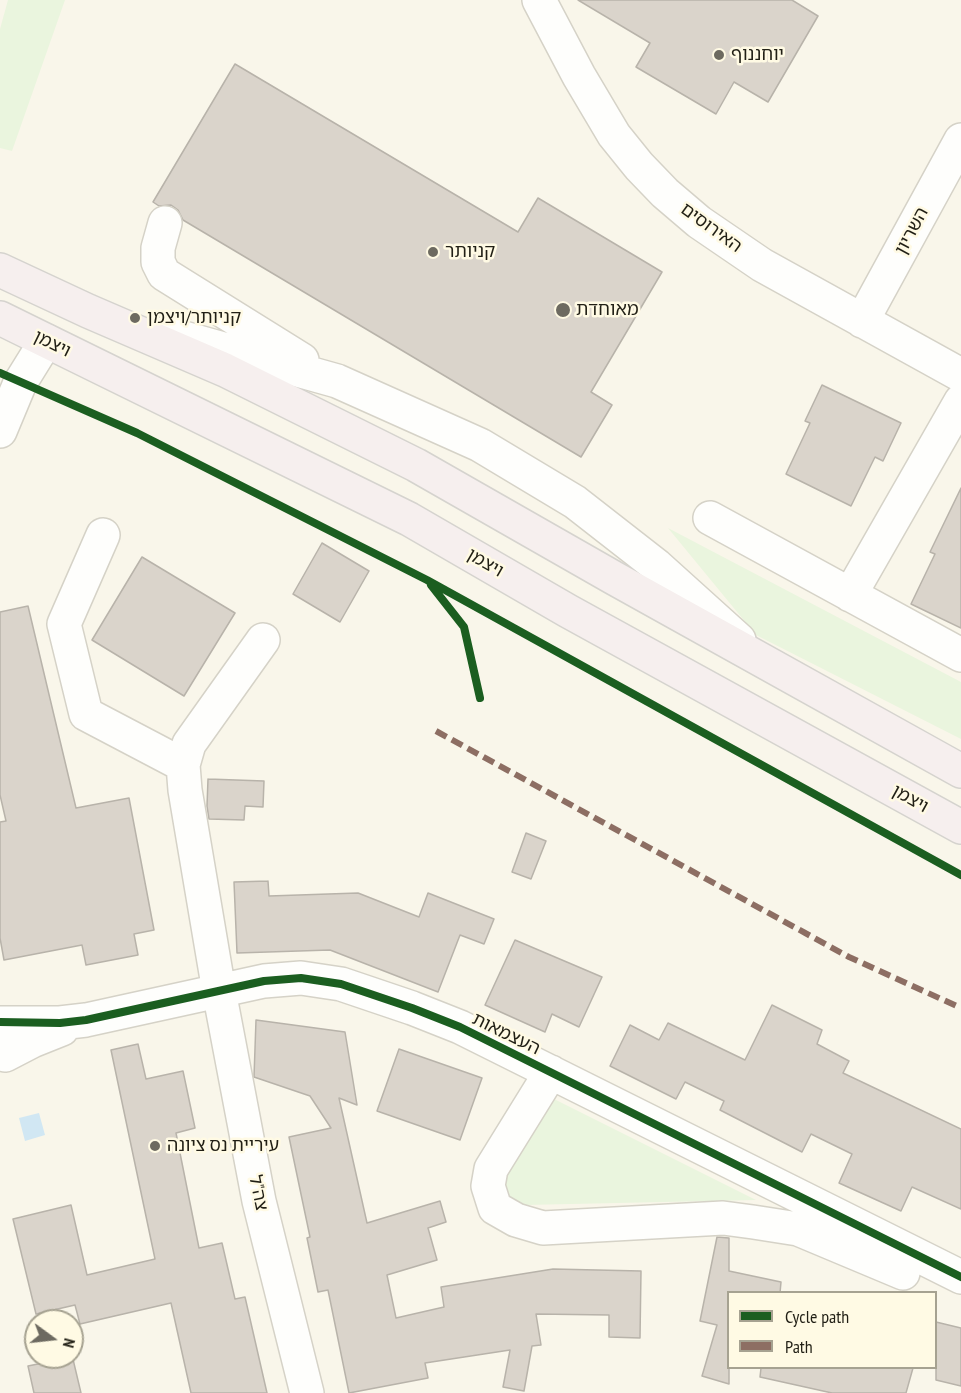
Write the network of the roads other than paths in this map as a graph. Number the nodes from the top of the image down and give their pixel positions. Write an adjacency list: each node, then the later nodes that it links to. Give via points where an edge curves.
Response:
1 (539, 0): 9 (street, האירוסים, via 614,135 665,193 699,222 762,265)
2 (961, 140): 9 (street, השריון)
3 (165, 223): 12 (street, via 158,248 158,262 164,274)
4 (0, 243): 6 (main road, via 10,260)
5 (0, 270): 6 (main road)
6 (37, 287): 7 (main road)
7 (88, 311): 12 (street); 20 (main road, via 225,370 416,465)
8 (0, 318): 10 (main road, ויצמן)
9 (862, 321): 11 (street, האירוסים)
10 (46, 341): 14 (street, via 20,383); 23 (main road, ויצמן, via 409,519)
11 (961, 375)
12 (337, 381): 20 (street, via 480,446 574,502 657,566)
13 (961, 401): 17 (street)
14 (0, 430)
15 (710, 518): 17 (street)
16 (104, 535): 21 (street, via 64,624 86,714)
17 (850, 595): 19 (street)
18 (263, 639): 21 (street, via 189,744)
19 (961, 655)
20 (760, 659): 22 (main road)
21 (183, 765): 24 (street, צה"ל)
22 (961, 771)
23 (961, 827)
24 (219, 991): 25 (street, העצמאות, via 86,1020 32,1041); 26 (street, העצמאות, via 301,978 341,984 460,1027); 29 (street, צה"ל, via 259,1201)
25 (2, 1042)
26 (551, 1072): 27 (street, via 491,1168 488,1186 495,1208 516,1220 543,1228 723,1218 753,1222 798,1229); 28 (street, העצמאות)
27 (903, 1273)
28 (961, 1277)
29 (307, 1393)

